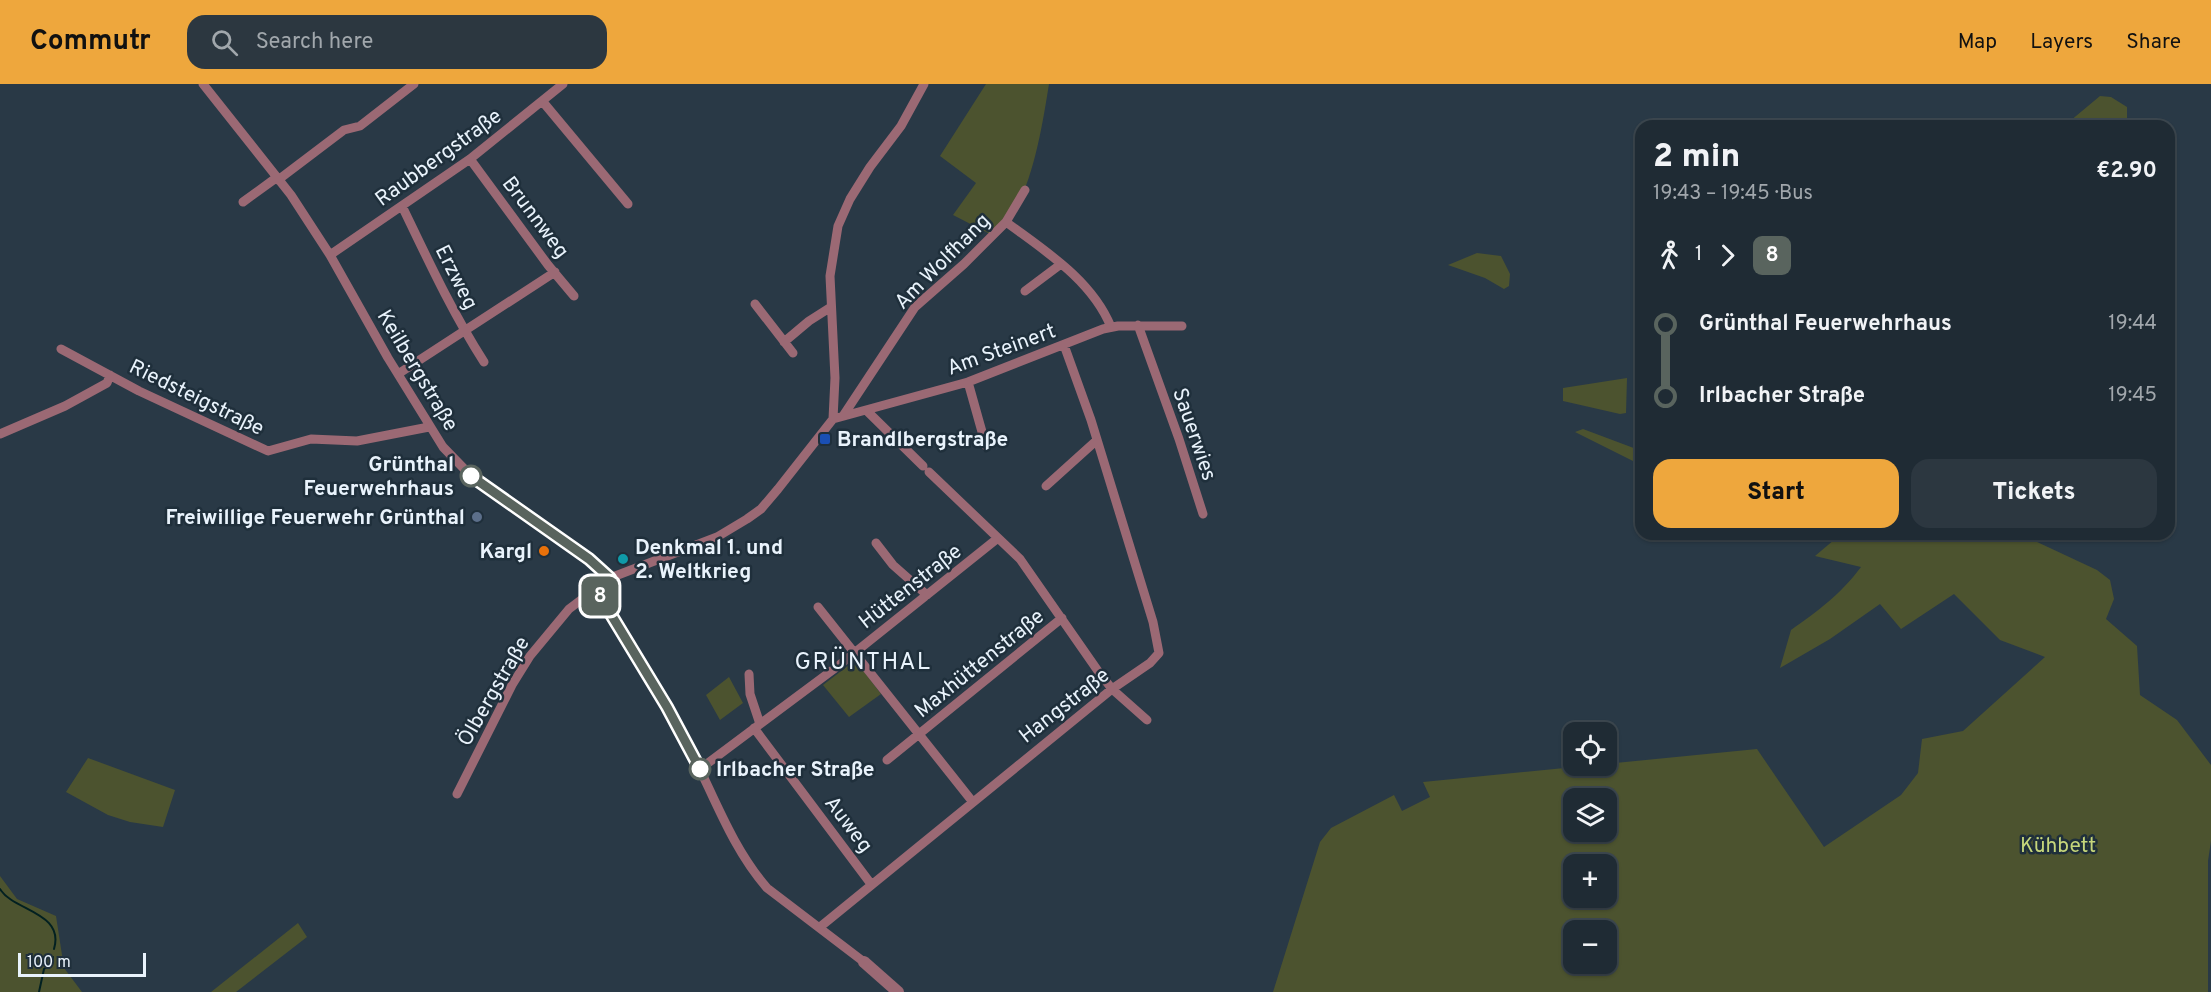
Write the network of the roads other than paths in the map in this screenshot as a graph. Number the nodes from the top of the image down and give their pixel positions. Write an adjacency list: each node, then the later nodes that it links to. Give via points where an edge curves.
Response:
1 (203, 84): 7 (street, Keilbergstraße)
2 (414, 84): 7 (street, via 360,126 344,130)
3 (563, 84): 5 (street, Raubbergstraße)
4 (924, 84): 19 (street, via 901,126 850,199 838,226 830,276)
5 (543, 102): 6 (street, Raubbergstraße); 10 (street)
6 (470, 159): 11 (street, Raubbergstraße); 15 (street, Brunnweg)
7 (277, 179): 9 (street); 13 (street, Keilbergstraße)
8 (1025, 190): 12 (street, Am Wolfhang)
9 (243, 202)
10 (628, 204)
11 (402, 206): 13 (street, Raubbergstraße); 23 (street, Erzweg)
12 (1006, 222): 14 (street); 33 (street, Am Wolfhang, via 915,307)
13 (330, 255): 29 (street, Keilbergstraße)
14 (1061, 264): 16 (street); 22 (street, via 1094,296)
15 (555, 272): 17 (street, Brunnweg); 23 (street)
16 (1025, 291)
17 (574, 296)
18 (755, 304): 24 (street)
19 (831, 307): 24 (street); 34 (street)
20 (1138, 325): 21 (street, Am Steinert); 22 (street, Am Steinert); 40 (street, Sauerwies)
21 (1182, 326)
22 (1111, 327): 25 (street, Am Steinert)
23 (465, 332): 28 (street, Erzweg); 29 (street)
24 (784, 342): 27 (street)
25 (1064, 345): 31 (street, Am Steinert); 37 (street, Hangstraße)
26 (62, 349): 30 (street, Riedsteigstraße)
27 (793, 353)
28 (484, 362)
29 (398, 374): 35 (street, Keilbergstraße)
30 (110, 375): 35 (street, Riedsteigstraße, via 268,451 311,439 357,441); 36 (street, via 107,383 65,406)
31 (968, 382): 32 (street, Am Steinert); 38 (street)
32 (867, 411): 33 (street, Am Steinert); 41 (street)
33 (843, 416): 34 (street, Am Steinert)
34 (833, 419): 43 (street, via 761,509 747,519 717,537)
35 (429, 427): 43 (street, Keilbergstraße, via 442,447 475,480 589,559)
36 (0, 434)
37 (1097, 440): 39 (street); 50 (street, Hangstraße, via 1159,652 1150,663)
38 (986, 446)
39 (1046, 486)
40 (1203, 514)
41 (998, 538): 45 (street, Hüttenstraße); 47 (street, via 1020,560)
42 (876, 543): 45 (street, via 893,565)
43 (610, 578): 44 (street)
44 (595, 588): 55 (street); 56 (street, Ölbergstraße, via 569,609 530,656)
45 (927, 594): 48 (street, Hüttenstraße)
46 (818, 607): 48 (street, Maxhüttenstraße)
47 (1062, 618): 50 (street); 53 (street, Maxhüttenstraße)
48 (853, 654): 52 (street, Hüttenstraße); 53 (street, Maxhüttenstraße)
49 (749, 674): 52 (street, Auweg)
50 (1112, 689): 51 (street); 57 (street, Hangstraße)
51 (1147, 720)
52 (757, 726): 55 (street, Hüttenstraße); 58 (street, Auweg)
53 (918, 736): 54 (street, Maxhüttenstraße); 57 (street, Maxhüttenstraße)
54 (887, 760)
55 (700, 769): 59 (street, via 736,845 755,874 767,888)
56 (457, 794)
57 (972, 801): 58 (street, Hangstraße)
58 (871, 884): 59 (street, Hangstraße)
59 (820, 927): 60 (street)
60 (864, 962): 61 (street)
61 (898, 992)

